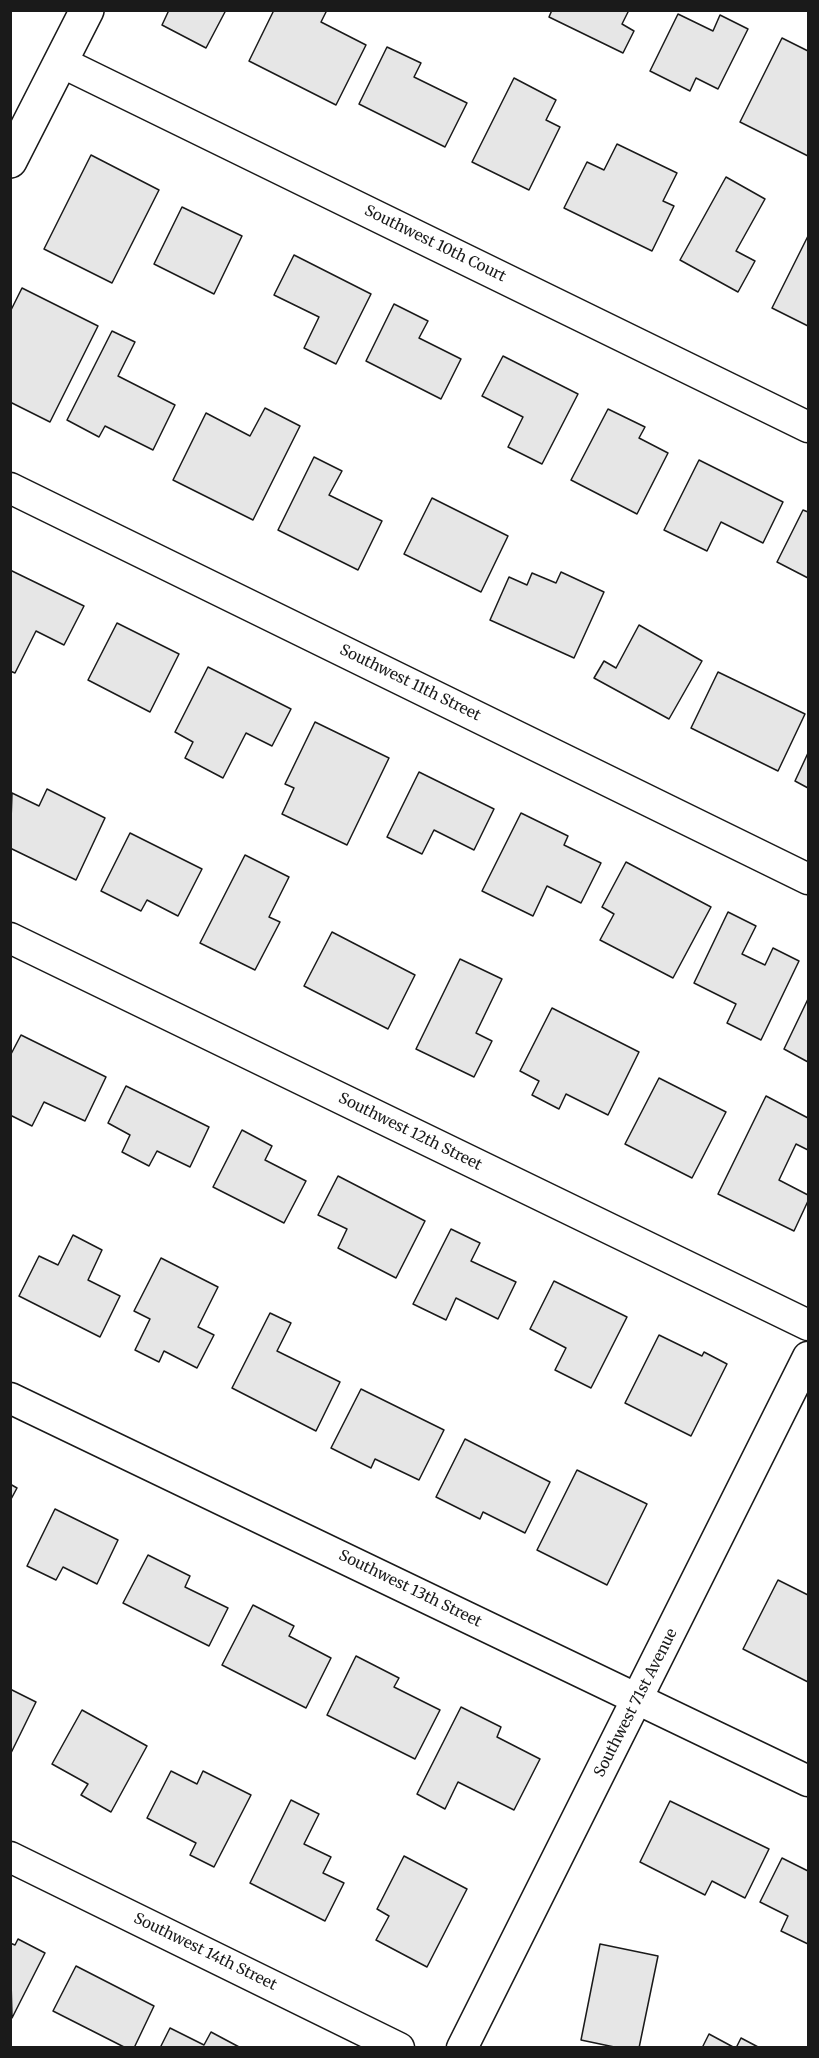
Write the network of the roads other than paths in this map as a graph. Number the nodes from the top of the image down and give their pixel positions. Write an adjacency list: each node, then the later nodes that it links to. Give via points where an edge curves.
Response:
1 (87, 10): 2 (street)
2 (61, 62): 3 (street); 4 (street, Southwest 10th Court)
3 (10, 161)
4 (808, 427)
5 (10, 488): 6 (street, Southwest 11th Street)
6 (808, 879)
7 (10, 938): 8 (street, Southwest 12th Street)
8 (808, 1325)
9 (808, 1357): 11 (street, Southwest 71st Avenue)
10 (10, 1398): 11 (street, Southwest 13th Street)
11 (638, 1698): 12 (street, Southwest 13th Street); 15 (street, Southwest 71st Avenue)
12 (808, 1781)
13 (10, 1857): 14 (street, Southwest 14th Street)
14 (399, 2048)
15 (462, 2048)

